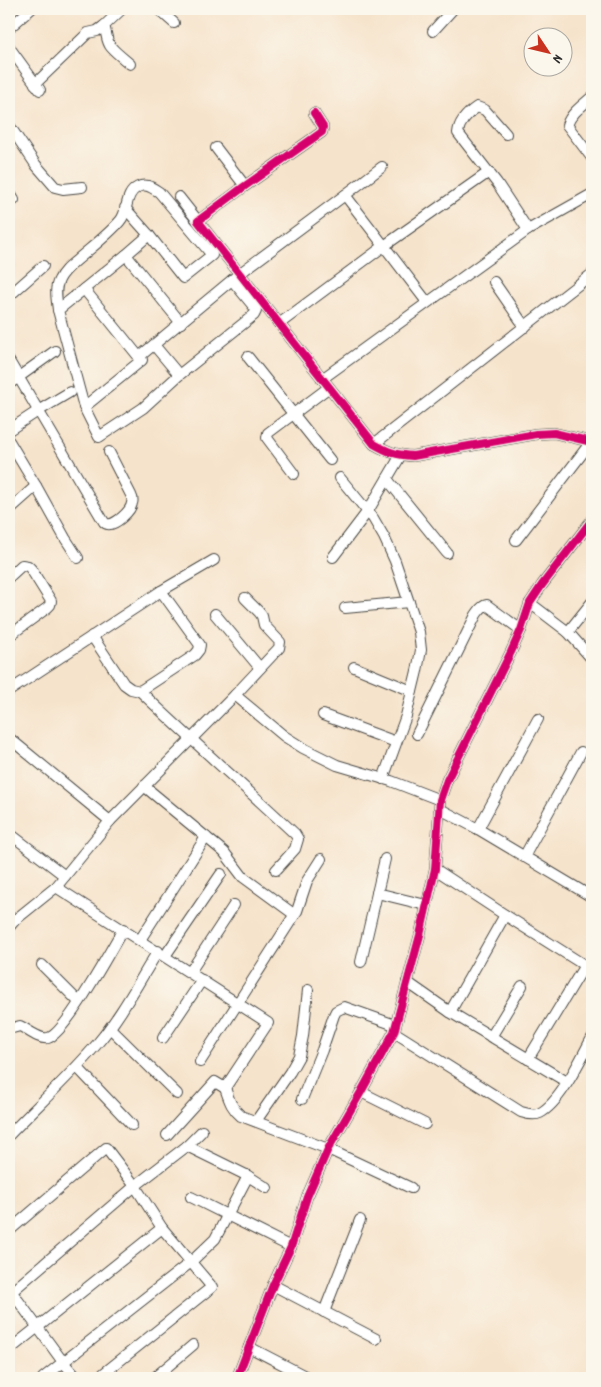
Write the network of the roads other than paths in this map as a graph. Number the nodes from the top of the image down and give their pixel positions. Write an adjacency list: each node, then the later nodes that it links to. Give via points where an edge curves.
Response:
1 (31, 9): 7 (street)
2 (122, 9): 6 (street)
3 (158, 9): 5 (street)
4 (453, 9): 8 (street)
5 (174, 23)
6 (104, 26): 9 (street, via 88,33 38,87); 10 (street, via 111,47)
7 (9, 28)
8 (433, 30)
9 (9, 47)
10 (130, 64)
11 (592, 97): 16 (street, via 574,113 567,125)
12 (314, 113): 19 (street, via 323,127 322,132)
13 (9, 125): 20 (street, via 55,187)
14 (506, 134): 18 (street, via 485,110 477,107 460,123 458,133)
15 (216, 148): 19 (street)
16 (592, 158)
17 (382, 167): 21 (street)
18 (488, 172): 26 (street); 28 (street)
19 (245, 186): 25 (street)
20 (82, 187)
21 (345, 195): 28 (street); 32 (street)
22 (179, 197): 25 (street)
23 (590, 199): 26 (street)
24 (125, 208): 27 (street); 27 (street, via 136,188 151,187 212,255 184,278); 37 (street, via 123,218 115,227 65,270 59,279 56,289)
25 (198, 221): 32 (street)
26 (528, 230): 36 (street)
27 (149, 235): 29 (street)
28 (384, 246): 36 (street); 39 (street)
29 (126, 255): 34 (street); 38 (street)
30 (43, 266): 35 (street)
31 (592, 274): 40 (street)
32 (235, 277): 38 (street); 39 (street); 46 (street, via 255,308 254,315)
33 (494, 282): 40 (street)
34 (84, 289): 37 (street); 43 (street)
35 (9, 296)
36 (427, 302): 48 (street)
37 (58, 310): 51 (street)
38 (181, 323): 41 (street)
39 (279, 324): 48 (street)
40 (525, 327): 57 (street)
41 (154, 345): 43 (street); 46 (street)
42 (55, 351): 47 (street)
43 (139, 357): 51 (street, via 142,360)
44 (248, 357): 53 (street)
45 (9, 361): 47 (street)
46 (179, 375): 51 (street, via 143,408 99,437)
47 (18, 378): 49 (street); 52 (street)
48 (325, 383): 53 (street); 57 (street)
49 (9, 384)
50 (70, 392): 52 (street)
51 (84, 407)
52 (38, 411): 54 (street); 58 (street, via 107,524 125,516 133,502)
53 (294, 414): 60 (street); 61 (street, via 273,428 267,438)
54 (9, 430)
55 (9, 442): 64 (street)
56 (592, 442): 59 (street, via 554,434 536,434 413,456); 68 (street)
57 (374, 444): 59 (street)
58 (109, 452)
59 (400, 455): 63 (street)
60 (330, 460)
61 (294, 474)
62 (340, 478): 66 (street)
63 (387, 479): 66 (street); 69 (street)
64 (36, 486): 65 (street); 71 (street)
65 (9, 510)
66 (368, 511): 70 (street); 76 (street, via 395,561)
67 (592, 520): 78 (street)
68 (516, 540)
69 (448, 553)
70 (333, 557)
71 (78, 558)
72 (214, 560): 74 (street)
73 (9, 576): 83 (street, via 22,565 28,566 51,601 48,608)
74 (161, 591): 84 (street); 89 (street, via 200,645 199,650)
75 (245, 598): 87 (street, via 280,642 279,648)
76 (409, 602): 79 (street); 90 (street, via 422,650)
77 (592, 602): 82 (street)
78 (530, 603): 81 (street); 82 (street)
79 (345, 608)
80 (216, 614): 87 (street)
81 (521, 630): 94 (street, via 487,605 480,609); 101 (street, via 447,780)
82 (568, 632): 85 (street)
83 (9, 636)
84 (92, 636): 88 (street); 89 (street, via 124,684)
85 (592, 659)
86 (354, 667): 90 (street)
87 (260, 668): 91 (street)
88 (9, 689)
89 (140, 691): 96 (street)
90 (412, 691): 97 (street)
91 (235, 695): 96 (street); 99 (street, via 303,748 337,764)
92 (323, 715): 97 (street)
93 (538, 719): 103 (street)
94 (417, 734)
95 (9, 738): 102 (street)
96 (191, 740): 100 (street); 110 (street, via 296,834 295,848)
97 (396, 742): 99 (street)
98 (581, 752): 106 (street)
99 (383, 779): 101 (street)
100 (144, 786): 102 (street); 105 (street)
101 (440, 805): 103 (street); 109 (street)
102 (110, 821): 112 (street)
103 (478, 829): 106 (street)
104 (9, 833): 112 (street)
105 (206, 837): 118 (street, via 224,852 243,877); 122 (street)
106 (524, 857): 115 (street)
107 (321, 859): 118 (street, via 307,881)
108 (385, 859): 114 (street)
109 (435, 869): 117 (street); 119 (street)
110 (276, 870)
111 (221, 874): 123 (street)
112 (65, 876): 113 (street)
113 (56, 887): 120 (street); 121 (street)
114 (377, 893): 117 (street); 124 (street)
115 (592, 897)
116 (234, 905): 127 (street)
117 (426, 905): 129 (street)
118 (295, 915): 133 (street)
119 (505, 915): 126 (street); 134 (street)
120 (11, 921)
121 (123, 929): 122 (street); 132 (street)
122 (140, 940): 123 (street)
123 (161, 954): 127 (street); 135 (street)
124 (361, 962)
125 (42, 966): 132 (street)
126 (589, 967): 141 (street)
127 (190, 972): 128 (street)
128 (202, 980): 133 (street); 139 (street)
129 (407, 982): 134 (street); 137 (street)
130 (522, 986): 138 (street)
131 (308, 990): 149 (street, via 299,1056)
132 (79, 1002): 136 (street, via 58,1031 46,1039 20,1026)
133 (238, 1003): 142 (street); 145 (street, via 268,1023)
134 (450, 1012): 138 (street)
135 (110, 1028): 143 (street); 147 (street)
136 (9, 1029)
137 (394, 1029): 144 (street, via 521,1112 539,1114 559,1095); 146 (street); 148 (street, via 344,1007 336,1010)
138 (491, 1037): 141 (street)
139 (163, 1038)
140 (591, 1042): 144 (street)
141 (528, 1059): 144 (street)
142 (200, 1062)
143 (77, 1067): 150 (street); 153 (street)
144 (567, 1082)
145 (225, 1088): 149 (street, via 234,1111); 154 (street, via 215,1082)
146 (361, 1092): 151 (street); 156 (street)
147 (176, 1094)
148 (302, 1099)
149 (256, 1121): 156 (street)
150 (132, 1124)
151 (425, 1124)
152 (202, 1131): 155 (street)
153 (9, 1135)
154 (167, 1135)
155 (187, 1146): 157 (street); 158 (street)
156 (328, 1149): 160 (street); 166 (street, via 307,1197)
157 (248, 1176): 159 (street); 162 (street)
158 (135, 1186): 164 (street); 165 (street, via 106,1148); 169 (street)
159 (267, 1188)
160 (412, 1188)
161 (191, 1198): 162 (street)
162 (227, 1216): 166 (street); 167 (street, via 215,1239)
163 (360, 1220): 170 (street)
164 (162, 1228): 167 (street); 171 (street)
165 (9, 1231)
166 (291, 1247): 168 (street)
167 (191, 1262): 176 (street); 180 (street, via 212,1287)
168 (273, 1285): 170 (street); 174 (street)
169 (10, 1291): 171 (street)
170 (324, 1312): 172 (street)
171 (37, 1327): 175 (street); 176 (street)
172 (376, 1339)
173 (193, 1345): 181 (street)
174 (249, 1347): 177 (street); 182 (street)
175 (9, 1350)
176 (63, 1362): 178 (street); 179 (street)
177 (293, 1374): 183 (street)
178 (43, 1378)
179 (77, 1378)
180 (98, 1378)
181 (154, 1378)
182 (237, 1378)
183 (309, 1378)

